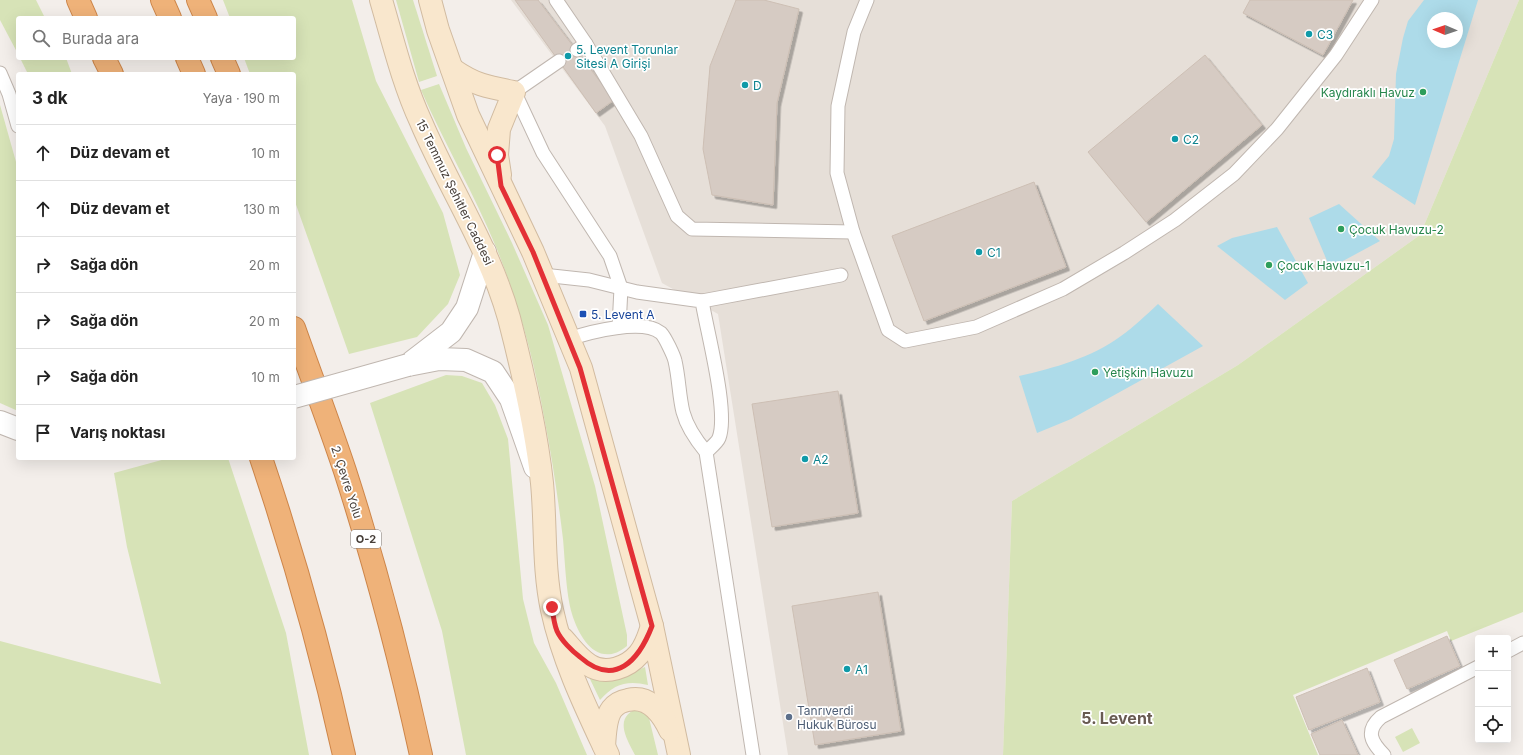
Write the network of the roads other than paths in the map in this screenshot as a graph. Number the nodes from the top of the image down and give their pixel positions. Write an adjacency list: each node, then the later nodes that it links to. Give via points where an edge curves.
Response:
1 (78, 0): 9 (highway)
2 (162, 0): 10 (highway)
3 (198, 0): 11 (highway)
4 (381, 0): 25 (main road, 15 Temmuz Şehitler Caddesi, via 407,88 421,123)
5 (430, 0): 16 (main road)
6 (556, 0): 24 (lane, via 581,47 641,136 677,216 692,229)
7 (867, 0): 24 (lane, via 854,32 838,106 837,173)
8 (1372, 0): 24 (lane, via 1336,55 1277,129 1234,174 1168,224 1063,289 976,327 905,341 888,330)
9 (85, 16)
10 (169, 16)
11 (205, 16)
12 (105, 60): 17 (highway)
13 (188, 60): 18 (highway)
14 (223, 60): 19 (highway)
15 (560, 61): 21 (lane)
16 (452, 69): 21 (main road, via 485,87); 23 (main road, via 477,137)
17 (111, 72)
18 (193, 72)
19 (228, 72)
20 (0, 73): 22 (lane, via 10,94)
21 (514, 91): 23 (main road, via 498,128 497,155); 28 (lane, via 543,153 610,256)
22 (16, 118)
23 (501, 186): 26 (main road)
24 (853, 232)
25 (484, 252): 33 (street, via 467,308 451,332); 39 (main road, 15 Temmuz Şehitler Caddesi, via 499,287 510,325 531,410)
26 (543, 275): 28 (lane, via 589,280); 32 (main road)
27 (841, 276): 29 (lane)
28 (621, 288): 29 (lane); 30 (lane)
29 (702, 301): 37 (lane, via 719,394 721,422 718,439)
30 (619, 327): 32 (lane); 37 (lane, via 650,328 662,334 675,360 683,413 693,436)
31 (296, 334): 48 (highway, 2. Çevre Yolu / O-2, via 345,471 366,541 387,613)
32 (569, 339): 40 (main road, via 580,368)
33 (408, 365): 34 (street, bridge); 39 (street, via 439,359 466,360 493,372 511,399)
34 (296, 396)
35 (0, 422): 36 (street)
36 (16, 428)
37 (706, 452): 49 (lane)
38 (262, 460): 47 (highway, via 299,576)
39 (542, 483): 41 (main road, 15 Temmuz Şehitler Caddesi, via 546,564)
40 (652, 626): 41 (main road, via 639,654 625,666 615,670 590,666); 45 (main road)
41 (557, 632): 46 (main road, 15 Temmuz Şehitler Caddesi, via 583,703)
42 (1523, 644): 43 (lane)
43 (1511, 650)
44 (1475, 669): 50 (lane, via 1381,717 1373,724 1373,744)
45 (677, 747): 46 (main road, via 658,711 647,701 635,698 620,702 612,710 607,724)
46 (606, 750)
47 (344, 755)
48 (421, 755)
49 (753, 755)
50 (1384, 755)

